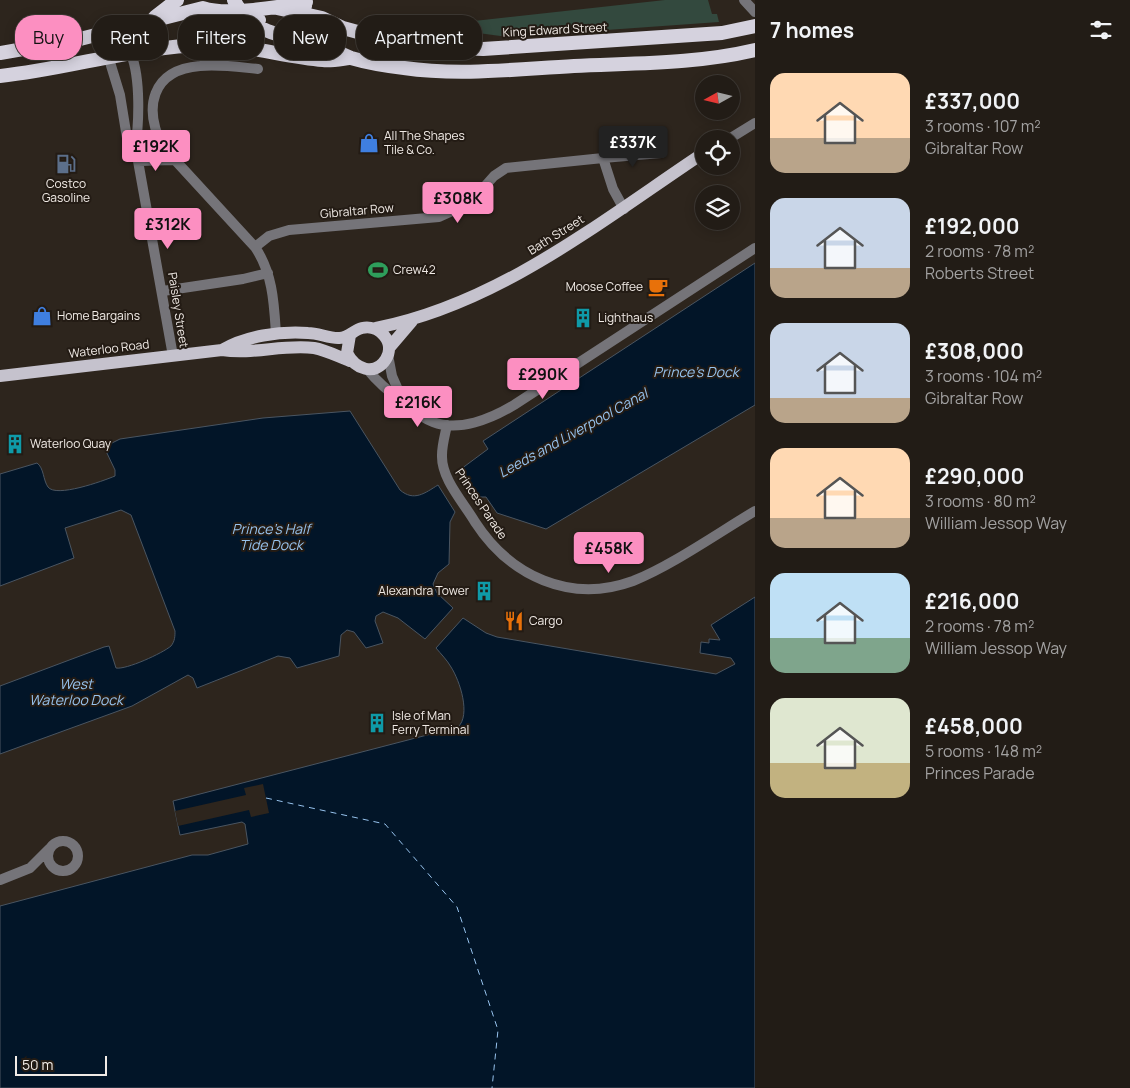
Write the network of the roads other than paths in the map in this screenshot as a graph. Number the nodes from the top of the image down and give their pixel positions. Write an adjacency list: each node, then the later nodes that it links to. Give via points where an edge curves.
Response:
1 (177, 0): 7 (highway)
2 (744, 0): 6 (street)
3 (306, 4): 5 (highway, King Edward Street); 10 (highway, King Edward Street, via 322,18 351,30 409,46 483,49 722,33)
4 (236, 5): 5 (highway, King Edward Street); 8 (highway); 9 (highway, King Edward Street, via 214,12 203,8)
5 (268, 5)
6 (755, 12)
7 (158, 15)
8 (245, 15)
9 (168, 17)
10 (755, 26)
11 (92, 35): 14 (highway, King Edward Street)
12 (755, 50): 16 (highway, via 693,60 478,71 403,68)
13 (264, 51): 16 (highway, via 324,61)
14 (0, 53)
15 (346, 56): 16 (highway)
16 (350, 58)
17 (97, 60): 21 (highway)
18 (110, 60): 25 (street, Paisley Street, via 120,95 127,138)
19 (132, 60): 25 (street, Paisley Street, via 137,94)
20 (258, 69): 28 (street, via 199,66 176,72 164,80 153,100 153,121 159,139)
21 (0, 76)
22 (755, 123): 23 (street)
23 (740, 133)
24 (661, 153): 26 (street, Gibraltar Row)
25 (137, 156): 28 (street); 33 (street, Paisley Street)
26 (603, 158): 29 (street, via 613,190); 30 (street, Gibraltar Row, via 506,168 470,202 439,217 289,230 269,236)
27 (695, 159): 29 (main road, Bath Street)
28 (173, 160): 30 (street)
29 (624, 209): 34 (main road, Bath Street, via 495,286)
30 (255, 247): 32 (street)
31 (755, 248): 45 (street, via 502,412 470,423)
32 (268, 273): 33 (street); 36 (street)
33 (163, 291): 40 (street, Paisley Street)
34 (412, 321): 35 (main road, Bath Street); 39 (main road, Bath Street)
35 (376, 328): 37 (main road, via 361,328); 39 (main road, via 385,336)
36 (276, 334): 37 (main road, Waterloo Road, via 308,332 340,338); 38 (main road, Waterloo Road, via 238,341)
37 (350, 335): 41 (main road, via 346,346)
38 (222, 350): 40 (main road, Waterloo Road); 41 (main road, Waterloo Road, via 239,353 315,348)
39 (388, 352): 42 (main road, via 381,365); 44 (street, via 392,376)
40 (173, 356): 43 (main road, Waterloo Road)
41 (350, 361): 42 (main road)
42 (367, 369): 44 (street, via 379,384)
43 (0, 376)
44 (403, 401): 45 (street, via 420,416)
45 (447, 425): 46 (street, Princes Parade, via 442,456 447,478 468,511 491,544 512,564 548,582 584,589 635,580)
46 (755, 511)
47 (51, 847): 48 (street); 49 (street, via 48,859); 49 (street, via 55,842 64,840 73,844 78,853 73,868)
48 (30, 868): 49 (street); 50 (street)
49 (58, 870)
50 (0, 880)

